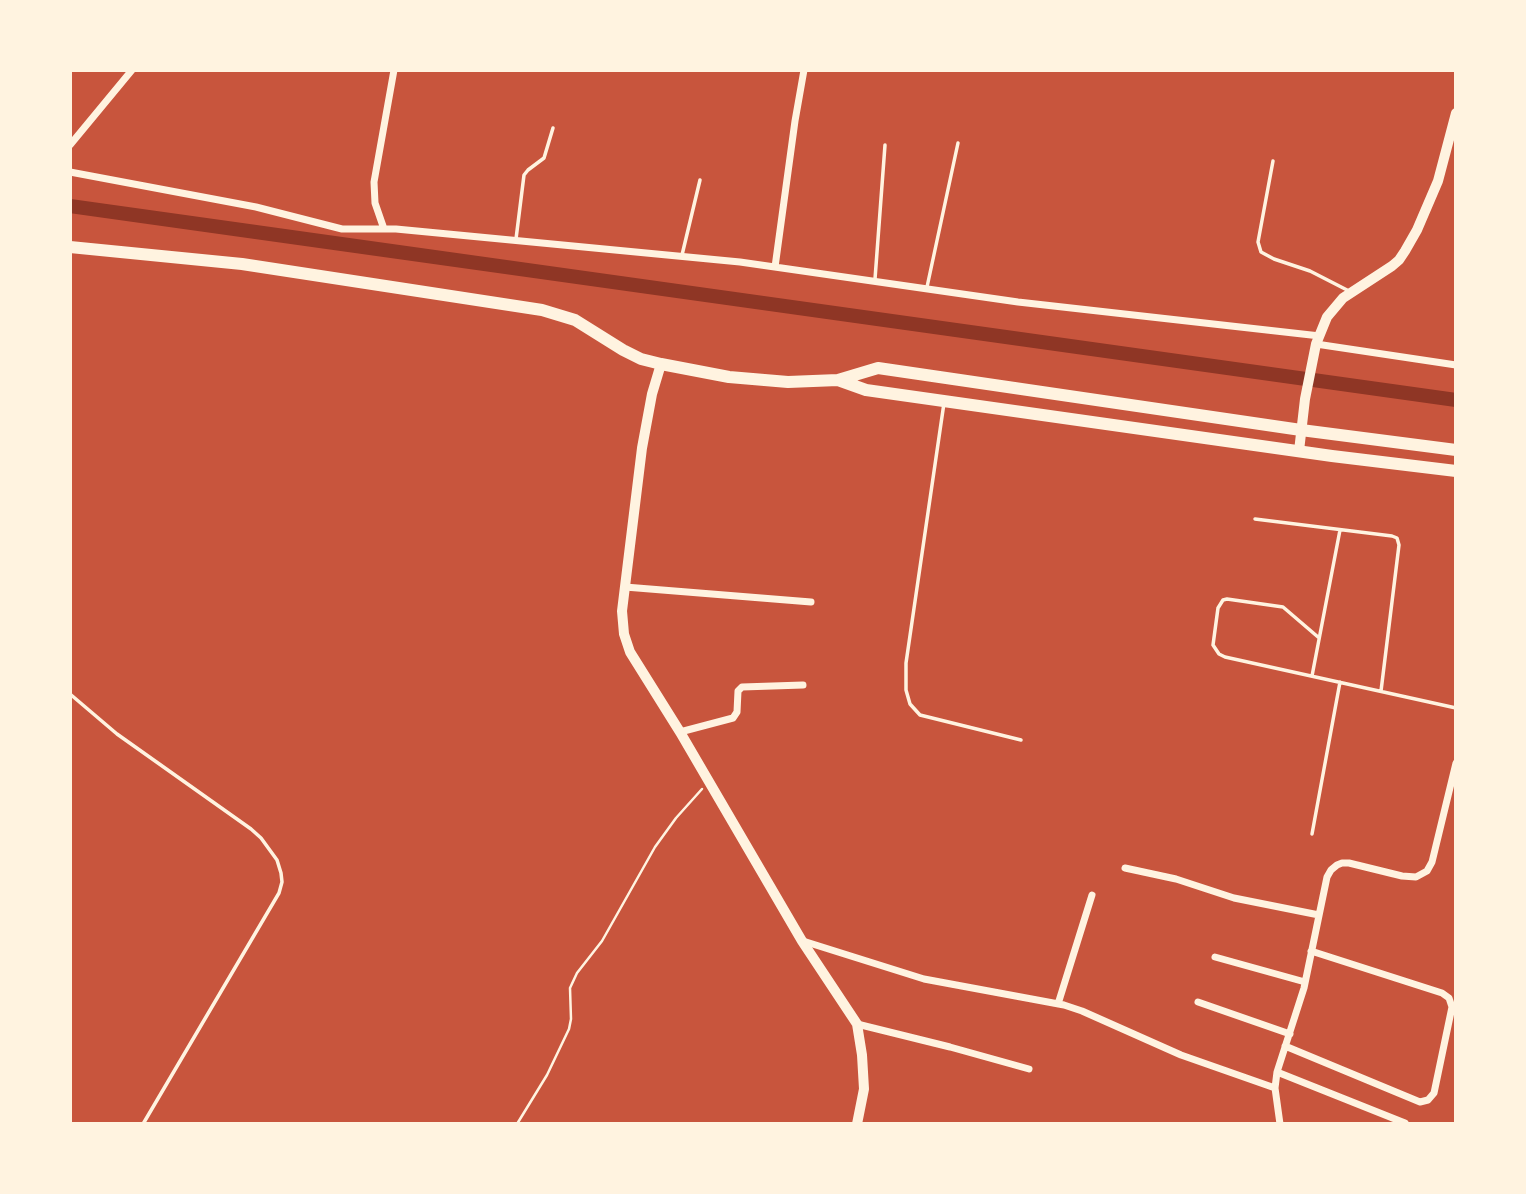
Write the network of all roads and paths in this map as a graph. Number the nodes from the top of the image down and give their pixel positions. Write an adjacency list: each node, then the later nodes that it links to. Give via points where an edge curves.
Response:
1 (132, 70): 7 (street)
2 (394, 70): 12 (street, via 374,192)
3 (804, 70): 18 (street)
4 (1456, 113): 21 (street, via 1438,181 1411,241 1399,260)
5 (553, 128): 13 (lane, via 544,158 524,176)
6 (958, 143): 20 (lane)
7 (70, 145)
8 (885, 145): 19 (lane)
9 (1273, 161): 21 (lane, via 1258,242 1261,252)
10 (70, 173): 12 (street, via 342,229)
11 (699, 180): 17 (lane)
12 (384, 229): 13 (street)
13 (516, 241): 17 (street)
14 (70, 247): 15 (highway)
15 (88, 248): 16 (highway); 23 (highway, via 242,264 542,310 576,320 623,350)
16 (70, 254)
17 (682, 257): 18 (street)
18 (775, 267): 19 (street)
19 (875, 281): 20 (street)
20 (927, 289): 22 (street)
21 (1351, 292): 22 (street, via 1327,317)
22 (1318, 340): 24 (street); 27 (street)
23 (662, 365): 25 (highway, via 767,381); 33 (street, via 642,448)
24 (1456, 365)
25 (838, 380): 26 (highway, via 866,390); 27 (highway, via 878,368)
26 (944, 401): 29 (highway); 43 (lane, via 906,690 910,705 920,715)
27 (1301, 430): 28 (highway); 29 (street)
28 (1456, 450)
29 (1299, 452): 30 (highway)
30 (1456, 471)
31 (1255, 519): 32 (lane)
32 (1340, 530): 35 (lane); 39 (lane, via 1392,536 1398,541)
33 (625, 587): 34 (street); 42 (street, via 622,611 630,652)
34 (811, 602)
35 (1318, 637): 36 (lane); 36 (lane, via 1283,607 1231,598 1218,608 1213,645 1219,654)
36 (1312, 676): 37 (lane)
37 (1340, 682): 39 (lane); 46 (lane)
38 (803, 685): 42 (street, via 742,687 733,718)
39 (1381, 691): 41 (lane)
40 (70, 694): 63 (lane, via 117,734 251,829 277,860 281,873 279,893)
41 (1456, 708)
42 (680, 732): 45 (street)
43 (1021, 740)
44 (1456, 763): 49 (street, via 1427,871 1416,877 1402,876 1337,864 1326,877)
45 (709, 782): 50 (street); 64 (path, via 655,847 601,941 577,973 570,988 569,1029)
46 (1312, 834)
47 (1125, 868): 49 (street)
48 (1092, 895): 55 (street)
49 (1319, 915): 51 (street)
50 (802, 941): 55 (street, via 924,979); 56 (street)
51 (1311, 951): 53 (street); 58 (street, via 1450,998 1434,1093 1420,1101)
52 (1215, 957): 53 (street)
53 (1305, 982): 57 (street)
54 (1198, 1002): 57 (street)
55 (1058, 1004): 61 (street)
56 (856, 1024): 59 (street); 65 (street, via 864,1079)
57 (1290, 1034): 58 (street)
58 (1285, 1046): 60 (street)
59 (1029, 1069)
60 (1277, 1072): 61 (street); 62 (street)
61 (1275, 1088): 66 (street)
62 (1405, 1123)
63 (143, 1124)
64 (517, 1124)
65 (857, 1124)
66 (1280, 1124)

